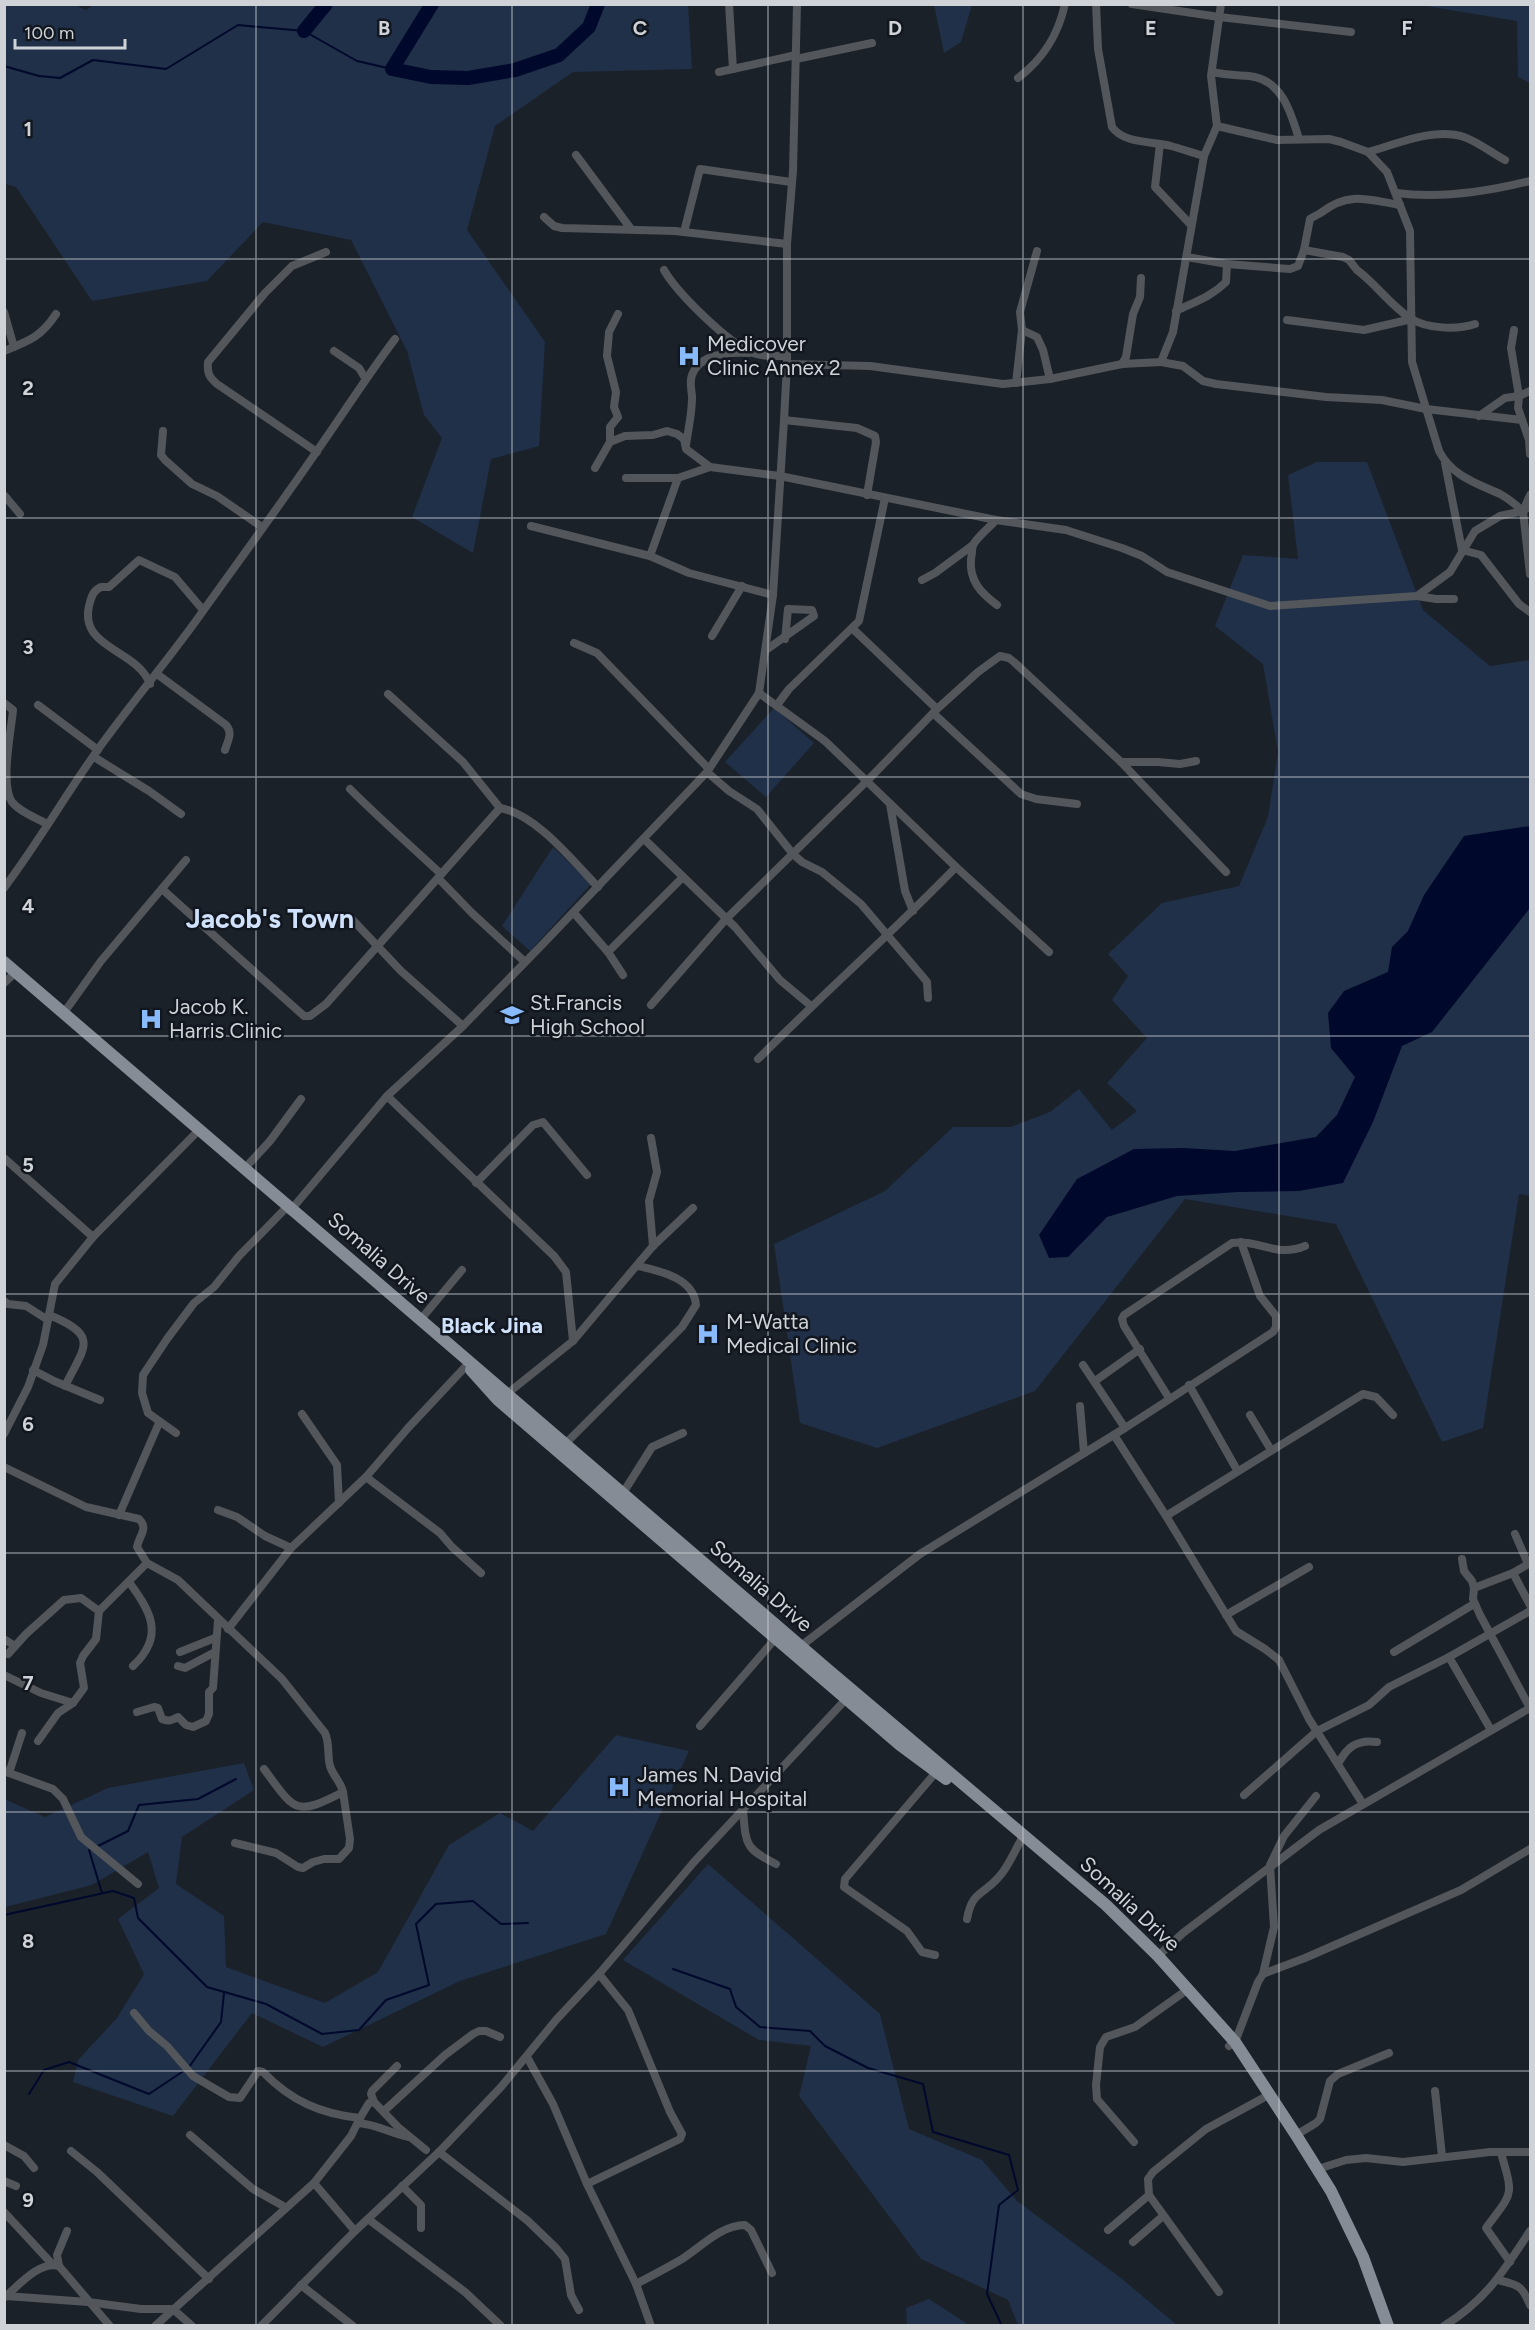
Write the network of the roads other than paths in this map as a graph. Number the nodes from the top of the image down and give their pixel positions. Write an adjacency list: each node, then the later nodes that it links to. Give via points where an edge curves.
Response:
1 (729, 4): 11 (street)
2 (797, 4): 10 (street)
3 (1065, 4): 14 (street, via 1046,50)
4 (1096, 4): 17 (street, via 1098,49 1112,127 1126,138)
5 (1132, 4): 7 (street)
6 (1221, 4): 7 (street)
7 (1219, 17): 8 (street); 13 (street)
8 (1351, 32)
9 (872, 43): 10 (street)
10 (796, 57): 11 (street); 23 (street)
11 (733, 69): 12 (street)
12 (719, 72)
13 (1212, 72): 15 (street); 16 (street, via 1252,76 1279,91)
14 (1018, 78)
15 (1217, 126): 16 (street, via 1277,140); 20 (street)
16 (1299, 139): 18 (street, via 1335,140)
17 (1160, 144): 20 (street); 27 (street, via 1155,187)
18 (1368, 152): 21 (street, via 1435,134 1453,134); 24 (street, via 1388,172)
19 (576, 155): 28 (street)
20 (1204, 156): 27 (street)
21 (1505, 160)
22 (1530, 181): 24 (street, via 1469,193)
23 (791, 182): 29 (street, via 700,169); 30 (street)
24 (1396, 194): 25 (street)
25 (1400, 205): 31 (street, via 1359,198 1334,202 1310,219); 42 (street, via 1410,231)
26 (544, 217): 28 (street, via 562,228)
27 (1191, 225): 34 (street)
28 (632, 229): 29 (street)
29 (684, 232): 30 (street)
30 (787, 244): 52 (street)
31 (1304, 250): 35 (street, via 1298,266 1290,269); 42 (street, via 1349,260)
32 (1036, 251): 45 (street, via 1020,312)
33 (326, 252): 67 (street, via 292,266 208,362 207,370 217,384)
34 (1187, 257): 35 (street); 38 (street)
35 (1227, 264): 38 (street, via 1226,282 1206,298)
36 (664, 270): 51 (street, via 706,319)
37 (1141, 278): 54 (street, via 1140,297)
38 (1176, 311): 53 (street, via 1173,333)
39 (4, 312): 48 (street)
40 (56, 314): 48 (street, via 42,334)
41 (618, 314): 65 (street, via 609,332 607,356 618,417 610,427)
42 (1412, 319): 43 (street, via 1364,330); 44 (street, via 1436,327); 60 (street, via 1412,362)
43 (1287, 320)
44 (1475, 324)
45 (1022, 330): 56 (street, via 1037,336); 57 (street)
46 (1514, 330): 59 (street, via 1511,348)
47 (394, 339): 55 (street)
48 (14, 347): 49 (street)
49 (4, 351)
50 (334, 351): 55 (street, via 359,368)
51 (751, 353): 52 (street); 66 (street, via 725,352 704,361 692,373)
52 (787, 360): 57 (street); 62 (street)
53 (1161, 362): 54 (street); 60 (street, via 1183,366 1203,381 1215,384 1382,400)
54 (1122, 363): 56 (street)
55 (365, 378): 67 (street)
56 (1050, 379): 57 (street)
57 (1016, 383)
58 (1530, 391): 59 (street)
59 (1519, 396): 61 (street, via 1505,398); 63 (street)
60 (1426, 409): 61 (street); 69 (street)
61 (1479, 416): 63 (street)
62 (784, 420): 72 (street); 76 (street, via 857,428 875,436)
63 (1522, 420): 68 (street)
64 (163, 431): 83 (street, via 161,455 165,459 192,484)
65 (610, 442): 66 (street, via 625,436 667,431 684,439); 71 (street)
66 (686, 448): 70 (street)
67 (317, 452): 83 (street)
68 (1530, 454)
69 (1445, 463): 79 (street, via 1467,480); 85 (street)
70 (710, 467): 72 (street); 74 (street)
71 (595, 468)
72 (780, 476): 76 (street); 90 (street)
73 (626, 478): 74 (street)
74 (678, 478): 86 (street)
75 (4, 495): 80 (street)
76 (867, 495): 78 (street)
77 (1530, 495): 79 (street)
78 (885, 498): 81 (street); 96 (street, via 862,611)
79 (1527, 508): 85 (street, via 1484,525); 87 (street)
80 (20, 514)
81 (996, 520): 84 (street); 91 (street, via 1066,530 1098,540 1142,556 1167,572 1270,606)
82 (531, 526): 86 (street)
83 (262, 527): 94 (street)
84 (973, 545): 88 (street); 93 (street, via 971,576 984,596)
85 (1462, 550): 91 (street, via 1450,572); 95 (street, via 1481,555 1519,604)
86 (650, 555): 89 (street, via 689,573)
87 (1530, 574)
88 (922, 580)
89 (742, 586): 90 (street); 97 (street)
90 (773, 595): 100 (street)
91 (1418, 596): 92 (street)
92 (1454, 598)
93 (997, 605)
94 (203, 610): 101 (street); 102 (street, via 175,578 138,560 109,587 101,587 92,594 88,624 105,644 139,665)
95 (1530, 612)
96 (852, 628): 107 (street); 108 (street)
97 (711, 636)
98 (785, 639): 100 (street)
99 (574, 643): 113 (street, via 597,653)
100 (766, 650): 103 (street)
101 (157, 674): 102 (street); 109 (street, via 230,729)
102 (150, 684): 110 (street)
103 (759, 693): 107 (street); 113 (street)
104 (388, 694): 118 (street, via 463,762)
105 (4, 703): 121 (street, via 12,710 5,757 7,794 18,808)
106 (38, 705): 110 (street)
107 (777, 705): 114 (street)
108 (935, 711): 112 (street, via 993,659 1005,657 1057,700); 114 (street); 117 (street, via 1021,794)
109 (225, 750)
110 (96, 753): 119 (street); 121 (street)
111 (1196, 761): 112 (street)
112 (1121, 762): 127 (street)
113 (707, 770): 123 (street); 124 (street, via 729,791 757,809)
114 (868, 780): 116 (street); 124 (street)
115 (350, 789): 128 (street)
116 (890, 804): 120 (street); 122 (street)
117 (1077, 804)
118 (500, 808): 128 (street); 130 (street, via 524,817)
119 (181, 814)
120 (908, 821): 122 (street); 126 (street)
121 (48, 824): 131 (street)
122 (896, 836): 133 (street, via 905,891)
123 (644, 839): 129 (street); 130 (street)
124 (793, 854): 136 (street); 137 (street, via 861,904)
125 (186, 860): 132 (street)
126 (956, 867): 133 (street); 140 (street)
127 (1226, 872)
128 (440, 876): 138 (street); 142 (street, via 472,913)
129 (682, 877): 136 (street); 139 (street)
130 (598, 887): 134 (street)
131 (4, 888)
132 (162, 889): 138 (street, via 304,1016 315,1014 326,1004); 148 (street, via 101,961)
133 (913, 911): 137 (street)
134 (574, 913): 139 (street); 142 (street)
135 (350, 916): 138 (street)
136 (726, 919): 146 (street); 147 (street, via 780,980)
137 (887, 934): 145 (street, via 927,982); 147 (street)
138 (378, 946): 149 (street)
139 (608, 952): 143 (street)
140 (1049, 952)
141 (4, 962): 144 (main road, Somalia Drive)
142 (525, 962): 149 (street)
143 (623, 975)
144 (9, 976): 148 (main road, Somalia Drive); 153 (main road, Somalia Drive)
145 (928, 998)
146 (651, 1005)
147 (811, 1006): 150 (street)
148 (63, 1014): 156 (main road, Somalia Drive)
149 (463, 1026): 151 (street)
150 (758, 1059)
151 (387, 1096): 158 (street); 160 (street)
152 (301, 1099): 156 (street)
153 (195, 1134): 160 (main road, Somalia Drive); 161 (street)
154 (651, 1138): 163 (street, via 657,1172 649,1201)
155 (7, 1164): 161 (street)
156 (245, 1168): 160 (main road, Somalia Drive)
157 (587, 1174): 158 (street, via 543,1122 533,1125)
158 (476, 1183): 170 (street, via 566,1272)
159 (693, 1208): 163 (street)
160 (288, 1211): 169 (main road, Somalia Drive); 172 (main road, Somalia Drive); 185 (street, via 194,1303 143,1375 144,1401 148,1413)
161 (93, 1237): 168 (street, via 55,1284)
162 (1241, 1242): 164 (street, via 1273,1250); 171 (street, via 1232,1243 1124,1315 1124,1326); 176 (street, via 1260,1296 1276,1316 1276,1327)
163 (654, 1246): 165 (street)
164 (1305, 1246)
165 (638, 1266): 170 (street); 191 (street, via 680,1280 693,1291 696,1305 682,1327)
166 (462, 1270): 169 (street)
167 (4, 1301): 168 (street, via 26,1306)
168 (48, 1318): 174 (street); 177 (street, via 76,1328 82,1335 79,1362)
169 (421, 1319): 178 (main road, Somalia Drive)
170 (573, 1341): 178 (street)
171 (1140, 1349): 175 (street); 179 (street)
172 (467, 1365): 196 (street); 221 (main road, Somalia Drive, via 498,1400)
173 (1083, 1365): 175 (street)
174 (33, 1370): 177 (street); 189 (street)
175 (1095, 1380): 186 (street)
176 (1189, 1385): 179 (street); 195 (street)
177 (65, 1386): 180 (street)
178 (508, 1393): 191 (main road, Somalia Drive)
179 (1168, 1398): 186 (street)
180 (100, 1400)
181 (1080, 1406): 193 (street)
182 (302, 1414): 198 (street, via 337,1465)
183 (1250, 1415): 192 (street)
184 (1394, 1415): 192 (street, via 1376,1397 1363,1394)
185 (159, 1423): 187 (street); 200 (street)
186 (1125, 1428): 190 (street)
187 (176, 1433)
188 (683, 1433): 197 (street, via 652,1447)
189 (4, 1434)
190 (1114, 1435): 193 (street); 201 (street)
191 (567, 1443): 197 (main road, Somalia Drive)
192 (1271, 1450): 195 (street)
193 (1084, 1453): 224 (street, via 920,1554)
194 (4, 1467): 200 (street, via 86,1507)
195 (1238, 1470): 201 (street)
196 (366, 1478): 198 (street); 208 (street, via 440,1533)
197 (623, 1493): 224 (main road, Somalia Drive)
198 (339, 1503): 203 (street)
199 (218, 1510): 203 (street)
200 (119, 1515): 205 (street, via 139,1519 144,1524 137,1547)
201 (1166, 1516): 216 (street)
202 (1515, 1534): 206 (street)
203 (291, 1548): 218 (street)
204 (1462, 1559): 211 (street)
205 (147, 1563): 210 (street); 217 (street, via 178,1580)
206 (1529, 1563): 209 (street)
207 (1309, 1567): 216 (street)
208 (481, 1573)
209 (1514, 1574): 211 (street); 213 (street)
210 (129, 1582): 214 (street); 230 (street, via 151,1617 154,1631 141,1659)
211 (1474, 1588): 212 (street)
212 (1474, 1604): 219 (street); 227 (street)
213 (1530, 1605)
214 (99, 1611): 223 (street, via 81,1598 64,1600); 234 (street, via 96,1639 80,1663 84,1688)
215 (1530, 1611): 219 (street)
216 (1226, 1615): 239 (street, via 1240,1636 1279,1660)
217 (218, 1620): 218 (street); 220 (street)
218 (228, 1629): 247 (street, via 282,1679 325,1733 331,1769)
219 (1489, 1634): 229 (street); 235 (street)
220 (215, 1638): 225 (street); 226 (street)
221 (776, 1638): 233 (main road, Somalia Drive); 237 (street)
222 (4, 1639): 223 (street)
223 (15, 1646): 228 (street)
224 (801, 1646): 233 (main road, Somalia Drive)
225 (180, 1652)
226 (215, 1652): 231 (street, via 185,1668); 236 (street, via 206,1721 193,1727 177,1717 171,1721 162,1719 158,1708)
227 (1394, 1652)
228 (8, 1654)
229 (1449, 1657): 238 (street); 239 (street)
230 (133, 1666)
231 (178, 1666)
232 (4, 1675): 234 (street)
233 (850, 1695): 245 (main road, Somalia Drive, via 900,1745); 251 (street); 260 (main road, Somalia Drive, via 927,1752 1106,1905)
234 (73, 1703): 241 (street, via 58,1713)
235 (1530, 1708): 238 (street)
236 (137, 1712)
237 (700, 1725)
238 (1491, 1730): 250 (street)
239 (1317, 1731): 243 (street); 248 (street)
240 (22, 1733): 246 (street)
241 (38, 1741)
242 (1377, 1742): 243 (street, via 1356,1742)
243 (1338, 1764): 250 (street)
244 (264, 1769): 247 (street, via 288,1799 301,1808 310,1808)
245 (937, 1771): 252 (main road, Somalia Drive); 259 (street, via 845,1880 844,1887 907,1931 922,1952)
246 (7, 1772): 257 (street, via 59,1794 76,1831)
247 (343, 1792): 253 (street, via 350,1839 349,1848 339,1858 313,1862 303,1868 276,1853)
248 (1244, 1795)
249 (1316, 1796): 256 (street, via 1284,1836)
250 (1363, 1804): 256 (street)
251 (743, 1810): 255 (street, via 748,1844); 261 (street)
252 (1021, 1840): 258 (street, via 1000,1877 974,1898); 263 (main road, Somalia Drive, via 1157,1962)
253 (235, 1843)
254 (1530, 1849): 262 (street, via 1461,1890)
255 (776, 1864)
256 (1270, 1865): 260 (street); 262 (street, via 1274,1927)
257 (138, 1884)
258 (967, 1919)
259 (935, 1954)
260 (1158, 1956): 266 (main road, Somalia Drive)
261 (602, 1970): 268 (street); 290 (street, via 628,2010 682,2134 680,2139)
262 (1263, 1974): 266 (street)
263 (1184, 1992): 266 (main road, Somalia Drive); 278 (street, via 1136,2027 1106,2037 1100,2047 1097,2099)
264 (134, 2013): 274 (street, via 188,2071 210,2087 240,2098 258,2071 263,2072 311,2107)
265 (500, 2037): 273 (street, via 486,2031 472,2034)
266 (1232, 2044): 271 (main road, Somalia Drive); 276 (main road, Somalia Drive)
267 (1389, 2054): 276 (street, via 1338,2074 1330,2081 1320,2119)
268 (527, 2057): 282 (street); 290 (street, via 553,2104)
269 (397, 2066): 272 (street, via 372,2091)
270 (1435, 2091): 285 (street)
271 (1265, 2097): 293 (street, via 1206,2128 1153,2172); 324 (main road, Somalia Drive, via 1329,2199 1355,2255)
272 (374, 2102): 273 (street); 274 (street, via 369,2103)
273 (384, 2111): 277 (street)
274 (359, 2120): 277 (street); 289 (street)
275 (190, 2135): 294 (street, via 253,2188)
276 (1296, 2135): 287 (main road, Somalia Drive)
277 (413, 2138): 281 (street)
278 (1134, 2142)
279 (4, 2145): 286 (street, via 24,2156)
280 (71, 2151): 307 (street)
281 (426, 2151)
282 (439, 2152): 292 (street); 316 (street, via 528,2221 556,2248 565,2259 571,2295)
283 (1530, 2152): 284 (street)
284 (1501, 2153): 285 (street); 304 (street, via 1509,2196 1486,2228)
285 (1443, 2156): 287 (street, via 1403,2162 1346,2160)
286 (34, 2168)
287 (1318, 2169): 325 (main road, Somalia Drive, via 1363,2257)
288 (4, 2181): 291 (street)
289 (314, 2182): 294 (street); 302 (street)
290 (587, 2184): 309 (street)
291 (16, 2186)
292 (402, 2186): 297 (street); 298 (street, via 421,2205)
293 (1149, 2195): 296 (street); 299 (street)
294 (285, 2207): 307 (street)
295 (4, 2212): 305 (street)
296 (1163, 2216): 303 (street); 311 (street)
297 (368, 2219): 302 (street); 322 (street, via 465,2292)
298 (421, 2228)
299 (1108, 2230)
300 (1530, 2230): 304 (street)
301 (66, 2231): 305 (street)
302 (355, 2231): 310 (street)
303 (1134, 2242)
304 (1510, 2262): 308 (street)
305 (56, 2266): 312 (street, via 40,2268); 313 (street)
306 (772, 2273): 309 (street, via 751,2230 739,2225 713,2236 685,2257)
307 (209, 2279): 315 (street)
308 (1498, 2280): 314 (street, via 1524,2290); 326 (street, via 1474,2305)
309 (636, 2284): 323 (street)
310 (301, 2285): 320 (street); 321 (street)
311 (1219, 2292)
312 (5, 2297): 313 (street)
313 (88, 2302): 315 (street); 317 (street)
314 (1530, 2304)
315 (173, 2309): 318 (street); 319 (street)
316 (579, 2310)
317 (110, 2325)
318 (155, 2325)
319 (192, 2325)
320 (261, 2325)
321 (353, 2325)
322 (501, 2325)
323 (649, 2325)
324 (1380, 2325)
325 (1388, 2325)
326 (1444, 2325)

